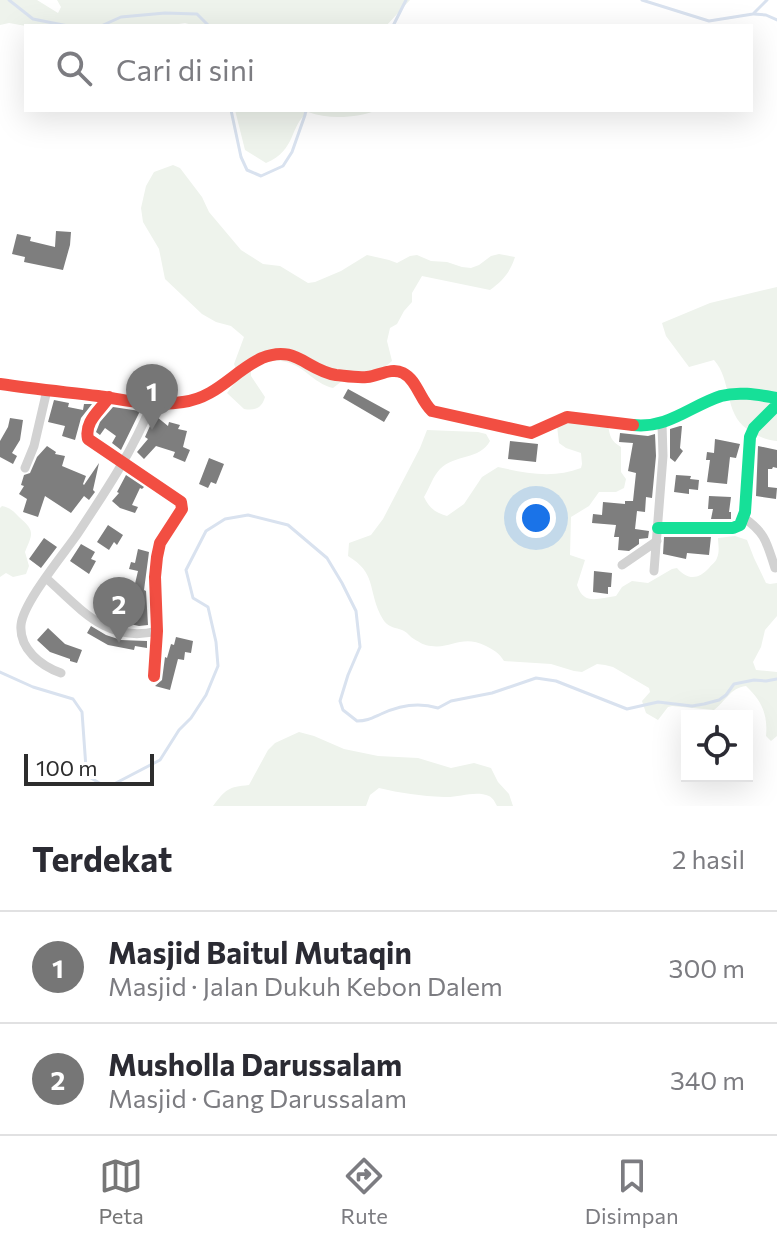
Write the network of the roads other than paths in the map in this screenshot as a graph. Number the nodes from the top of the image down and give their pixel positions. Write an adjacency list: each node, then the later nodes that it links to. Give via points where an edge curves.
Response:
1 (0, 384): 2 (street)
2 (47, 390): 3 (street); 9 (street)
3 (109, 397): 5 (street); 8 (street, via 86,426 86,434)
4 (777, 398): 7 (street, via 722,396)
5 (152, 403): 7 (street, via 205,397 255,362 283,352 329,373 365,378 399,371 432,411 522,432 537,432 567,417 645,427); 8 (street)
6 (777, 405): 10 (street, via 750,437)
7 (662, 424): 11 (street)
8 (123, 463): 15 (street); 16 (street, via 182,506 157,557)
9 (25, 468)
10 (744, 518): 11 (street, via 733,528); 13 (street, via 765,537)
11 (658, 534): 12 (street); 14 (street)
12 (622, 565)
13 (775, 568)
14 (654, 571)
15 (46, 578): 16 (street, via 107,628 139,635); 17 (street, via 21,629 32,655)
16 (157, 631): 18 (street)
17 (61, 673)
18 (154, 676)

